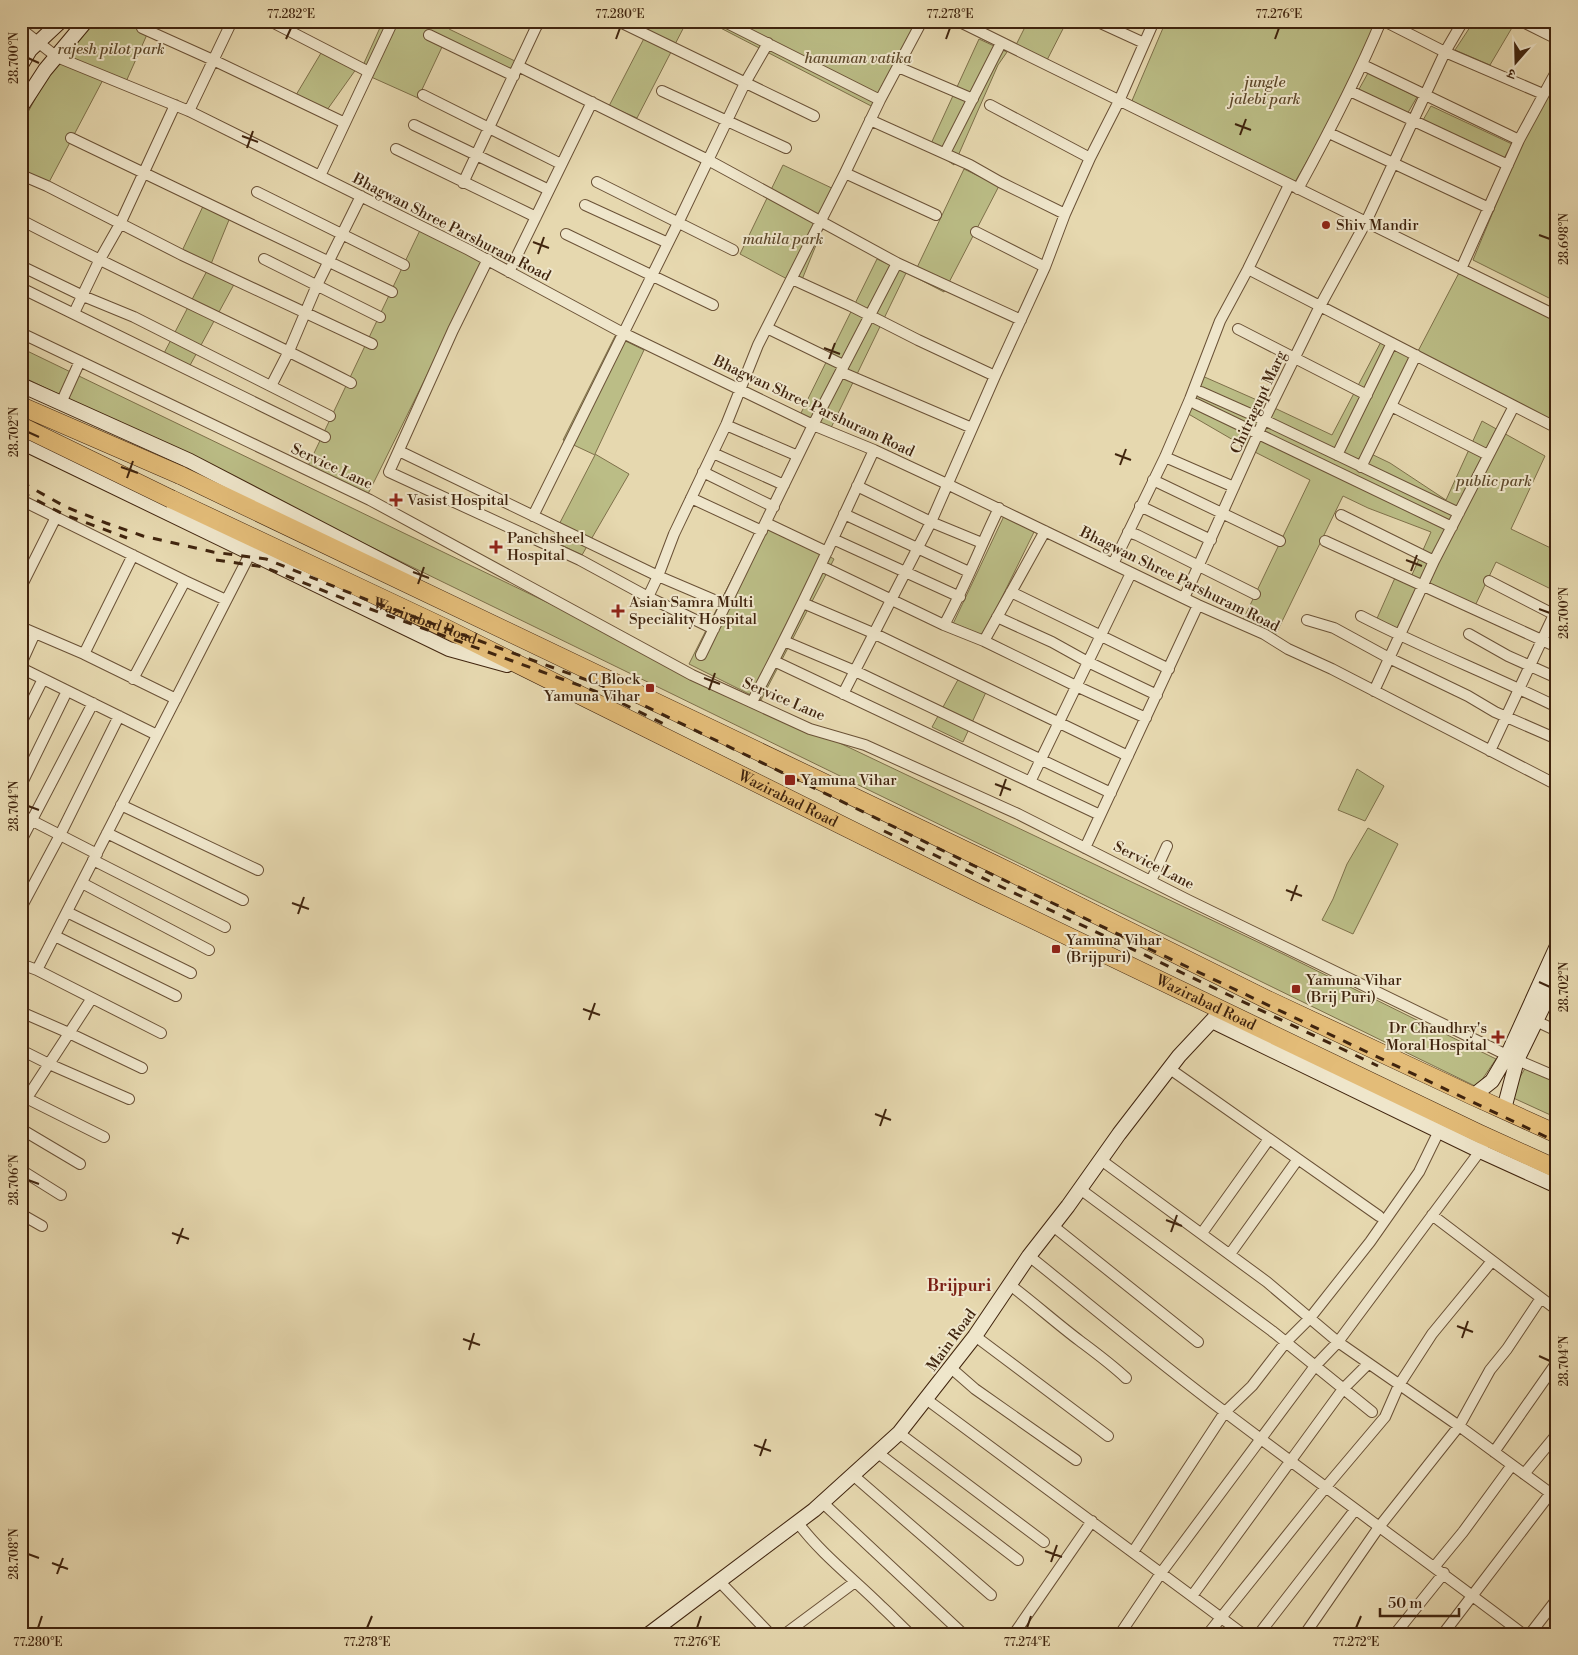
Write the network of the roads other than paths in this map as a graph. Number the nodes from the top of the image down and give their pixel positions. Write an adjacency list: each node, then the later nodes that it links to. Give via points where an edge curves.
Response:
1 (61, 21): 20 (street)
2 (86, 21): 25 (street)
3 (232, 21): 26 (street)
4 (270, 21): 32 (street)
5 (393, 21): 32 (street)
6 (618, 21): 33 (street)
7 (723, 21): 22 (street)
8 (922, 21): 29 (street)
9 (958, 21): 21 (street)
10 (1096, 21): 23 (street)
11 (1154, 21): 23 (street)
12 (1382, 21): 24 (street); 27 (street)
13 (1463, 21): 24 (street, Chitragupt Marg)
14 (1521, 21): 19 (street)
15 (535, 23): 31 (street)
16 (142, 28): 26 (street)
17 (21, 29): 20 (street, Bhagwan Shree Parshuram Road)
18 (429, 35): 31 (street)
19 (1557, 39)
20 (40, 42): 25 (street, Bhagwan Shree Parshuram Road); 28 (street, via 30,50)
21 (1001, 42): 39 (street); 41 (street)
22 (768, 43): 33 (street); 40 (street)
23 (1144, 43): 41 (street)
24 (1445, 52): 36 (street, Chitragupt Marg); 37 (street)
25 (57, 57): 43 (street, Bhagwan Shree Parshuram Road); 45 (street)
26 (213, 60): 46 (street); 51 (street)
27 (1363, 65): 35 (street); 36 (street)
28 (21, 66)
29 (898, 67): 39 (street); 40 (street)
30 (1557, 70): 37 (street)
31 (516, 71): 42 (street); 53 (street)
32 (369, 72): 51 (street)
33 (745, 83): 47 (street); 49 (street)
34 (662, 91): 49 (street)
35 (1350, 91): 50 (street); 54 (street)
36 (1425, 94): 50 (street, Chitragupt Marg); 56 (street)
37 (1543, 94): 56 (street)
38 (423, 95): 53 (street)
39 (973, 99): 59 (street)
40 (880, 100): 48 (street)
41 (1119, 101): 61 (street); 72 (street)
42 (592, 102): 62 (street); 63 (street)
43 (175, 105): 46 (street, Bhagwan Shree Parshuram Road); 66 (street)
44 (990, 105): 61 (street)
45 (21, 107)
46 (189, 111): 68 (street, Bhagwan Shree Parshuram Road)
47 (814, 116)
48 (870, 120): 59 (street); 67 (street)
49 (727, 121): 57 (street); 62 (street)
50 (1413, 121): 64 (street, Chitragupt Marg); 65 (street)
51 (345, 123): 68 (street)
52 (414, 125): 60 (street)
53 (489, 128): 60 (street); 63 (street)
54 (1329, 133): 64 (street); 72 (street)
55 (71, 138): 66 (street)
56 (1519, 140): 65 (street)
57 (786, 148)
58 (396, 149): 71 (street)
59 (945, 153): 78 (street)
60 (477, 154): 71 (street); 73 (street)
61 (1090, 158): 78 (street)
62 (708, 160): 82 (street); 84 (street)
63 (562, 164): 73 (street)
64 (1393, 164): 77 (street); 83 (street, Chitragupt Marg)
65 (1508, 165): 77 (street)
66 (143, 172): 85 (street); 94 (street)
67 (845, 173): 79 (street); 82 (street)
68 (320, 176): 75 (street, Bhagwan Shree Parshuram Road)
69 (21, 177): 85 (street, via 26,176)
70 (597, 182): 84 (street)
71 (463, 183): 80 (street)
72 (1294, 187): 83 (street); 99 (street)
73 (549, 190): 80 (street)
74 (256, 192): 87 (street)
75 (360, 196): 87 (street); 92 (street, Bhagwan Shree Parshuram Road)
76 (585, 205): 89 (street)
77 (1489, 208): 100 (street)
78 (1065, 214): 98 (street)
79 (936, 215)
80 (536, 217): 101 (street)
81 (21, 220): 93 (street)
82 (821, 221): 95 (street); 103 (street)
83 (1366, 222): 100 (street); 109 (street, Chitragupt Marg)
84 (678, 223): 89 (street); 90 (street)
85 (120, 224): 93 (street); 111 (street)
86 (976, 232): 98 (street)
87 (342, 234): 94 (street); 96 (street)
88 (566, 234): 102 (street)
89 (668, 243): 102 (street)
90 (733, 250)
91 (264, 258): 104 (street)
92 (488, 259): 101 (street, Bhagwan Shree Parshuram Road); 151 (street)
93 (99, 261): 107 (street); 122 (street)
94 (328, 261): 104 (street); 106 (street)
95 (897, 263): 112 (street); 115 (street)
96 (404, 265)
97 (21, 266): 107 (street)
98 (1045, 267): 115 (street)
99 (1248, 269): 109 (street); 156 (street, via 1220,321)
100 (1461, 269): 113 (street)
101 (509, 272): 119 (street, Bhagwan Shree Parshuram Road)
102 (652, 275): 108 (street); 119 (street)
103 (792, 279): 112 (street); 116 (street)
104 (317, 285): 111 (street); 114 (street)
105 (21, 288): 110 (street)
106 (392, 292)
107 (83, 296): 110 (street); 130 (street, via 134,317)
108 (713, 306)
109 (1320, 306): 120 (street); 124 (street, Chitragupt Marg)
110 (74, 313): 148 (street)
111 (304, 313): 121 (street); 122 (street)
112 (869, 315): 126 (street); 127 (street)
113 (1557, 316)
114 (380, 317)
115 (1021, 320): 127 (street)
116 (767, 328): 126 (street); 131 (street)
117 (1238, 329): 124 (street)
118 (21, 333): 125 (street, Service Lane)
119 (623, 333): 131 (street, Bhagwan Shree Parshuram Road); 174 (street)
120 (1392, 343): 123 (street); 133 (street)
121 (372, 344)
122 (289, 352): 128 (street); 130 (street)
123 (1416, 356): 137 (street); 138 (street)
124 (1295, 358): 133 (street); 141 (street, Chitragupt Marg)
125 (80, 361): 134 (street); 250 (street, Service Lane, via 370,500 692,675)
126 (842, 368): 143 (street); 145 (street)
127 (995, 376): 145 (street)
128 (351, 383)
129 (21, 385): 134 (street)
130 (271, 386): 140 (street)
131 (740, 390): 142 (street); 143 (street, Bhagwan Shree Parshuram Road)
132 (1201, 392): 141 (street)
133 (1367, 395): 153 (street)
134 (62, 403): 139 (street)
135 (1196, 404): 147 (street)
136 (21, 406): 228 (highway, Wazirabad Road, bridge, via 180,475)
137 (1391, 406): 154 (street); 158 (street)
138 (1514, 406): 146 (street); 154 (street)
139 (84, 413): 157 (street, via 79,442 71,454); 228 (street, via 208,470 487,616)
140 (330, 416)
141 (1264, 420): 147 (street, Chitragupt Marg); 153 (street)
142 (726, 425): 152 (street); 155 (street)
143 (813, 425): 150 (street, Bhagwan Shree Parshuram Road); 155 (street)
144 (21, 426): 239 (highway, Wazirabad Road, bridge)
145 (972, 428): 161 (street)
146 (1557, 428)
147 (1258, 434): 164 (street, Chitragupt Marg); 178 (street)
148 (325, 437)
149 (21, 442): 157 (street)
150 (874, 450): 161 (street, Bhagwan Shree Parshuram Road); 163 (street)
151 (399, 451): 174 (street); 204 (street, via 389,472 580,560)
152 (712, 453): 159 (street); 162 (street)
153 (1337, 455): 158 (street)
154 (1488, 455): 170 (street)
155 (798, 456): 162 (street)
156 (1166, 457): 160 (street); 164 (street)
157 (57, 459): 187 (street)
158 (1361, 467): 170 (street)
159 (703, 472): 165 (street); 167 (street)
160 (1154, 480): 168 (street); 172 (street)
161 (947, 484): 169 (street, Bhagwan Shree Parshuram Road); 176 (street)
162 (784, 485): 167 (street)
163 (857, 486): 171 (street); 176 (street)
164 (1234, 487): 172 (street, Chitragupt Marg)
165 (691, 498): 177 (street); 197 (street)
166 (21, 500): 175 (street)
167 (774, 506): 177 (street)
168 (1140, 506): 180 (street); 182 (street)
169 (999, 508): 179 (street, Bhagwan Shree Parshuram Road); 185 (street)
170 (1459, 513): 178 (street)
171 (844, 514): 181 (street); 186 (street)
172 (1221, 514): 182 (street, Chitragupt Marg); 183 (street)
173 (1341, 515): 190 (street)
174 (533, 516): 197 (street)
175 (56, 517): 189 (street); 201 (street)
176 (931, 522): 185 (street); 186 (street)
177 (764, 527): 188 (street); 210 (street)
178 (1452, 527): 190 (street)
179 (1045, 531): 191 (street, Bhagwan Shree Parshuram Road); 202 (street)
180 (1128, 532): 191 (street); 192 (street)
181 (833, 539): 188 (street); 194 (street)
182 (1211, 540): 192 (street, Chitragupt Marg)
183 (1280, 541)
184 (1325, 541): 200 (street)
185 (982, 543): 195 (street)
186 (918, 547): 194 (street); 195 (street)
187 (251, 552): 207 (street); 239 (street, via 449,648)
188 (827, 552): 193 (street)
189 (133, 555): 198 (street); 229 (street)
190 (1434, 561): 200 (street)
191 (1113, 564): 196 (street, Bhagwan Shree Parshuram Road)
192 (1200, 565): 203 (street); 206 (street, Chitragupt Marg)
193 (821, 566): 208 (street); 209 (street)
194 (905, 572): 205 (street); 208 (street)
195 (969, 572): 205 (street)
196 (1131, 573): 206 (street, Bhagwan Shree Parshuram Road); 222 (street)
197 (658, 576): 204 (street); 210 (street)
198 (185, 581): 207 (street); 242 (street)
199 (1489, 581): 212 (street)
200 (1423, 585): 223 (street); 225 (street)
201 (21, 587)
202 (1011, 592): 214 (street); 222 (street)
203 (1255, 594)
204 (648, 597): 218 (street)
205 (960, 597): 216 (street)
206 (1184, 598): 211 (street, Bhagwan Shree Parshuram Road)
207 (226, 600): 249 (street)
208 (890, 600): 216 (street); 220 (street)
209 (803, 602): 220 (street); 226 (street)
210 (726, 605): 218 (street)
211 (1198, 605): 237 (street); 246 (street, Bhagwan Shree Parshuram Road, via 1264,634)
212 (1556, 613): 225 (street)
213 (1361, 616): 223 (street)
214 (997, 617): 224 (street); 233 (street)
215 (1307, 620): 231 (street, via 1334,628)
216 (944, 625): 224 (street)
217 (21, 627): 219 (street)
218 (714, 629): 230 (street)
219 (35, 633): 229 (street); 234 (street)
220 (874, 633): 238 (street); 256 (street)
221 (1469, 634): 235 (street)
222 (1101, 635): 233 (street); 237 (street)
223 (1399, 635): 231 (street); 244 (street)
224 (984, 640): 243 (street)
225 (1542, 640): 227 (street); 235 (street)
226 (784, 641): 232 (street); 238 (street)
227 (1557, 647)
228 (543, 649): 305 (highway, Wazirabad Road)
229 (84, 654): 242 (street)
230 (701, 655)
231 (1388, 658): 246 (street); 254 (street)
232 (774, 661): 247 (street); 250 (street)
233 (1088, 662): 243 (street); 248 (street)
234 (21, 664)
235 (1530, 665): 240 (street); 244 (street)
236 (21, 668): 241 (street)
237 (1169, 669): 248 (street)
238 (855, 671): 247 (street); 262 (street)
239 (537, 674): 294 (highway, Wazirabad Road)
240 (1557, 678)
241 (43, 679): 245 (street); 257 (street)
242 (133, 680): 249 (street)
243 (1076, 686): 255 (street); 256 (street)
244 (1520, 688): 252 (street); 254 (street)
245 (67, 691): 251 (street); 264 (street)
246 (1374, 691): 260 (street, Bhagwan Shree Parshuram Road)
247 (843, 694): 263 (street)
248 (1157, 694): 255 (street)
249 (176, 699): 258 (street)
250 (752, 702): 275 (street, Service Lane, via 810,729 865,745)
251 (93, 703): 253 (street); 270 (street)
252 (1557, 707)
253 (119, 716): 258 (street); 272 (street)
254 (1506, 716): 259 (street); 260 (street)
255 (1146, 718): 261 (street)
256 (1058, 722): 261 (street); 262 (street)
257 (21, 723)
258 (158, 735): 267 (street)
259 (1557, 739)
260 (1490, 751): 265 (street, Bhagwan Shree Parshuram Road)
261 (1128, 756): 266 (street)
262 (1040, 758): 263 (street); 266 (street)
263 (1030, 782): 269 (street)
264 (21, 784)
265 (1557, 785)
266 (1111, 793): 269 (street)
267 (122, 806): 271 (street); 277 (street)
268 (21, 815): 270 (street)
269 (1100, 816): 275 (street)
270 (33, 821): 272 (street); 273 (street)
271 (107, 833): 276 (street); 280 (street)
272 (60, 835): 276 (street); 281 (street)
273 (21, 841)
274 (1167, 846): 278 (street)
275 (1085, 848): 278 (street, Service Lane)
276 (95, 857): 279 (street); 283 (street)
277 (258, 870)
278 (1151, 881): 300 (street, Service Lane)
279 (82, 884): 282 (street); 286 (street)
280 (243, 900)
281 (21, 908)
282 (67, 912): 284 (street); 289 (street)
283 (225, 927)
284 (55, 936): 288 (street); 291 (street)
285 (1557, 946): 300 (street)
286 (209, 950)
287 (21, 964): 288 (street)
288 (37, 970): 292 (street)
289 (191, 972)
290 (1557, 978): 295 (street)
291 (176, 996)
292 (92, 998): 297 (street); 298 (street)
293 (21, 1012): 297 (street)
294 (1217, 1016): 303 (street, Main Road); 310 (street); 314 (highway, Wazirabad Road)
295 (1536, 1021): 296 (street); 300 (street)
296 (1557, 1030)
297 (70, 1032): 301 (street); 302 (street)
298 (161, 1033)
299 (21, 1050): 301 (street)
300 (1513, 1057): 304 (street, Service Lane); 305 (street, via 1492,1081); 308 (street)
301 (49, 1064): 306 (street); 307 (street)
302 (142, 1068)
303 (1170, 1069): 313 (street); 316 (street, Main Road)
304 (1557, 1077)
305 (1473, 1096): 308 (highway, Wazirabad Road)
306 (129, 1099)
307 (23, 1101): 312 (street)
308 (1504, 1109): 311 (highway, Wazirabad Road)
309 (21, 1129): 317 (street)
310 (1439, 1131): 314 (street); 335 (street, via 1419,1172 1370,1242)
311 (1557, 1134)
312 (104, 1137)
313 (1269, 1139): 315 (street); 328 (street)
314 (1485, 1145): 318 (highway, Wazirabad Road); 320 (street); 324 (street)
315 (1298, 1159): 325 (street); 329 (street)
316 (1101, 1160): 321 (street, Main Road); 328 (street)
317 (80, 1164)
318 (1557, 1169)
319 (21, 1170): 322 (street)
320 (1557, 1186)
321 (1080, 1189): 327 (street, Main Road); 338 (street)
322 (61, 1195)
323 (21, 1214): 326 (street)
324 (1432, 1215): 331 (street); 339 (street)
325 (1379, 1216)
326 (42, 1226)
327 (1053, 1226): 330 (street, Main Road); 337 (street)
328 (1202, 1234): 329 (street)
329 (1230, 1254): 335 (street)
330 (1029, 1256): 332 (street, Main Road); 348 (street)
331 (1492, 1261): 333 (street); 345 (street, via 1432,1334)
332 (1010, 1285): 336 (street, Main Road); 344 (street)
333 (1541, 1298): 334 (street); 350 (street, via 1490,1370)
334 (1557, 1310)
335 (1310, 1318): 338 (street); 339 (street)
336 (976, 1336): 343 (street, Main Road); 353 (street)
337 (1198, 1342)
338 (1286, 1342): 342 (street); 348 (street, via 1252,1386)
339 (1338, 1342): 341 (street); 342 (street)
340 (1557, 1362): 355 (street)
341 (1368, 1364): 345 (street); 346 (street)
342 (1315, 1366): 346 (street); 354 (street)
343 (951, 1368): 347 (street, Main Road); 357 (street, via 975,1389)
344 (1126, 1378)
345 (1399, 1385): 350 (street); 362 (street, via 1385,1417)
346 (1343, 1389): 349 (street); 358 (street)
347 (926, 1399): 351 (street, Main Road); 366 (street)
348 (1224, 1412): 354 (street); 370 (street)
349 (1372, 1412)
350 (1459, 1426): 355 (street); 368 (street)
351 (899, 1433): 356 (street, Main Road); 369 (street)
352 (1557, 1434): 360 (street)
353 (1108, 1436)
354 (1261, 1438): 358 (street); 373 (street)
355 (1494, 1452): 359 (street)
356 (878, 1453): 361 (street, Main Road); 371 (street)
357 (1076, 1460)
358 (1290, 1461): 362 (street); 379 (street)
359 (1512, 1465): 360 (street); 372 (street)
360 (1524, 1474): 363 (street)
361 (854, 1476): 364 (street, Main Road); 377 (street)
362 (1325, 1488): 365 (street); 381 (street)
363 (1553, 1496): 378 (street)
364 (823, 1503): 367 (street, Main Road); 386 (street)
365 (1355, 1510): 368 (street); 391 (street)
366 (1092, 1521): 370 (street); 387 (street)
367 (798, 1523): 375 (street, Main Road); 376 (street)
368 (1379, 1527): 372 (street); 392 (street)
369 (1044, 1542)
370 (1133, 1552): 373 (street)
371 (1018, 1560)
372 (1435, 1566): 374 (street)
373 (1161, 1573): 379 (street); 388 (street)
374 (1444, 1573): 378 (street); 393 (street)
375 (719, 1581): 382 (street, Main Road); 383 (street)
376 (855, 1582): 384 (street); 385 (street)
377 (991, 1595)
378 (1472, 1595): 394 (street); 395 (street)
379 (1192, 1596): 381 (street)
380 (1557, 1599): 396 (street)
381 (1220, 1617): 389 (street); 390 (street)
382 (649, 1634)
383 (770, 1634)
384 (785, 1634)
385 (910, 1634)
386 (963, 1634)
387 (1014, 1634)
388 (1120, 1634)
389 (1208, 1634)
390 (1242, 1634)
391 (1258, 1634)
392 (1305, 1634)
393 (1395, 1634)
394 (1443, 1634)
395 (1523, 1634)
396 (1530, 1634)

